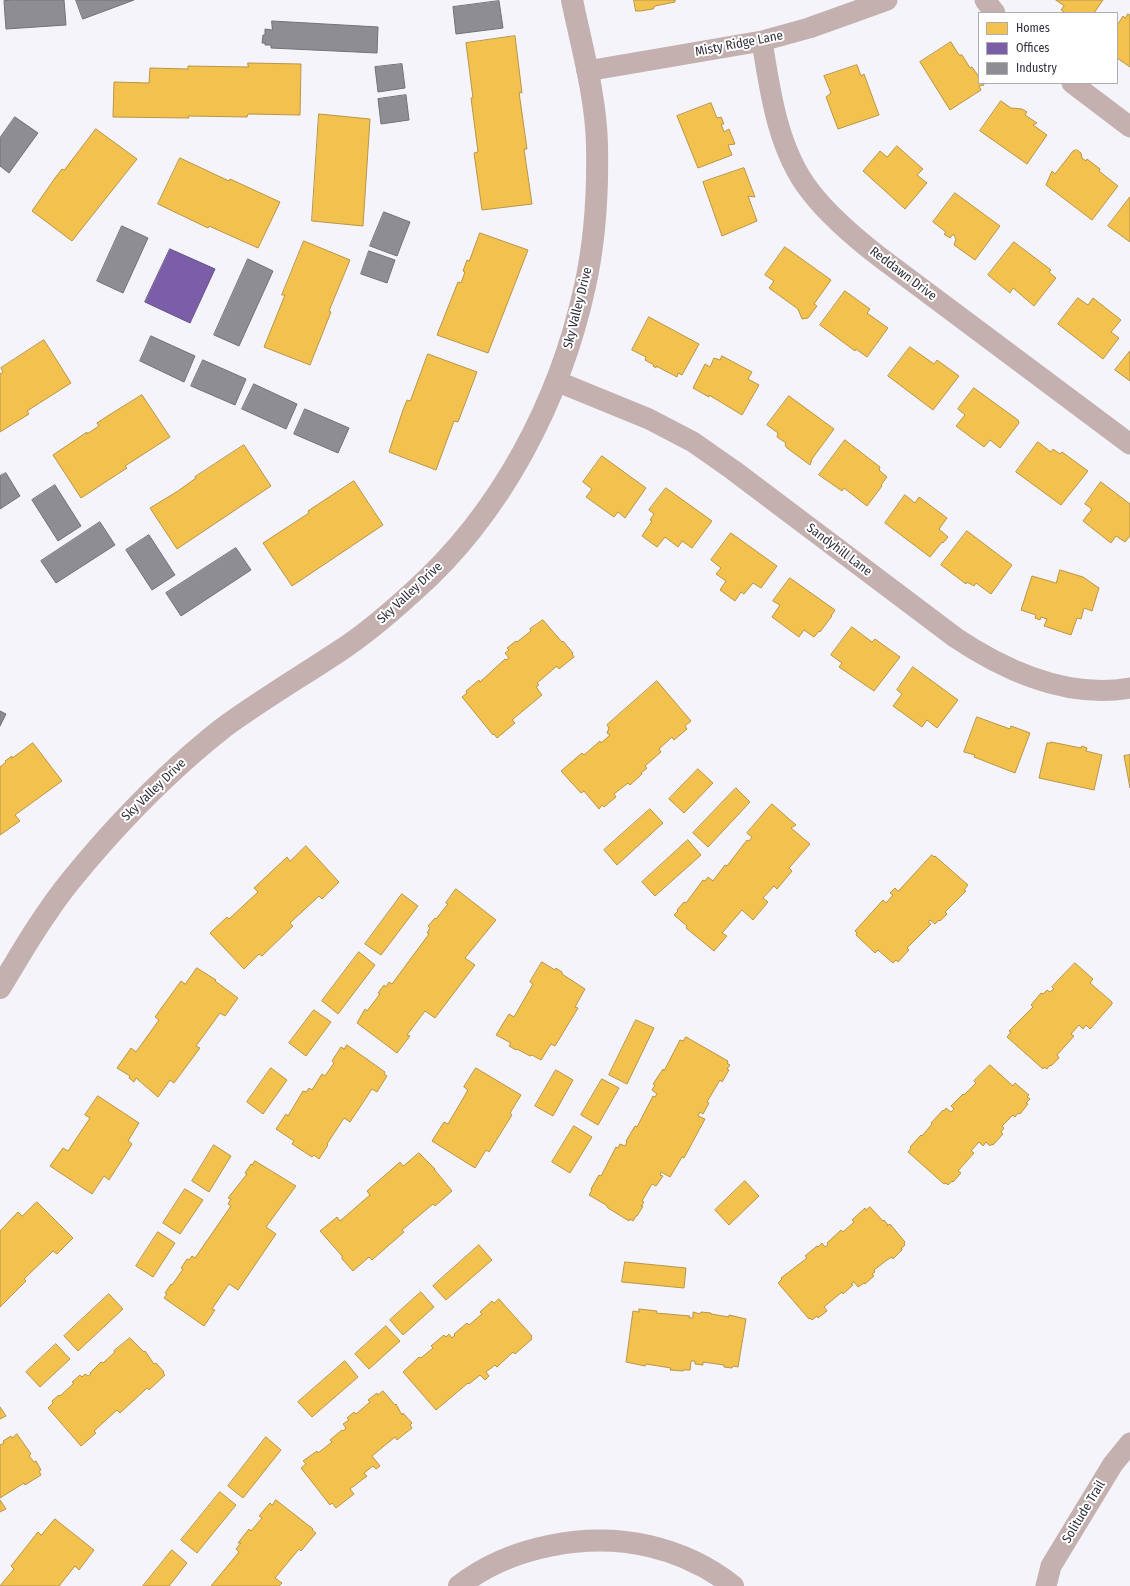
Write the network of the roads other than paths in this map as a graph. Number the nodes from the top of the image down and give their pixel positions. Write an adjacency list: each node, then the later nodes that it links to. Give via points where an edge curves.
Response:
1 (572, 0): 6 (street, Sky Valley Drive)
2 (887, 0): 5 (street, Misty Ridge Lane, via 809,28)
3 (985, 0): 4 (street)
4 (994, 12)
5 (762, 41): 6 (street, Misty Ridge Lane); 10 (street, Reddawn Drive, via 773,102 784,140 797,170 810,191 830,214 876,254)
6 (587, 71): 9 (street, Sky Valley Drive, via 597,143 592,243 585,286 570,345)
7 (1073, 84): 8 (street)
8 (1130, 126)
9 (556, 380): 11 (street, Sandyhill Lane, via 649,419 693,442 982,655 1018,673 1050,684 1084,690); 12 (street, Sky Valley Drive, via 520,459 484,514 446,560 380,622 228,724 160,782 82,866 49,909)
10 (1130, 444)
11 (1130, 688)
12 (0, 988)
13 (1130, 1443): 16 (street, Solitude Trail, via 1113,1464 1051,1566)
14 (459, 1586): 15 (street, via 501,1560 534,1549 575,1542 613,1542 649,1546 688,1558)
15 (733, 1586)
16 (1046, 1586)

